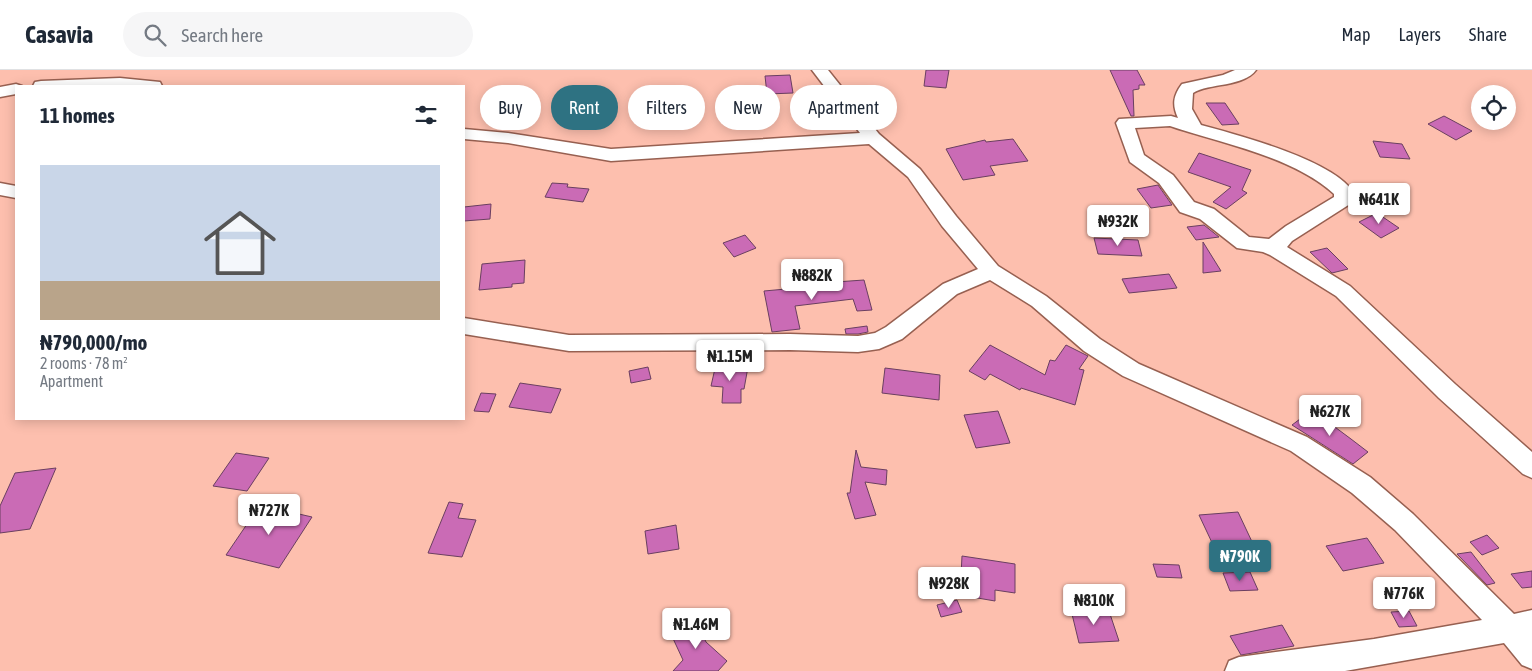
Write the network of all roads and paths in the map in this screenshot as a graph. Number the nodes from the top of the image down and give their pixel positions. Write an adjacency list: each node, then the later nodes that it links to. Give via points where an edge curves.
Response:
1 (820, 70): 9 (street)
2 (1248, 70): 7 (street, via 1184,92 1185,116)
3 (67, 85): 4 (street)
4 (143, 85)
5 (15, 89): 6 (street)
6 (0, 92)
7 (1195, 129): 12 (street, via 1241,142 1299,165 1339,186 1344,192 1343,200 1330,210 1289,231); 12 (street, via 1171,121 1125,123 1136,158 1166,179 1187,207 1208,214 1244,242)
8 (465, 134): 9 (street, via 611,155)
9 (873, 138): 13 (street, via 914,173)
10 (0, 189): 11 (street)
11 (15, 192)
12 (1271, 245): 15 (street, via 1343,291)
13 (991, 271): 14 (street, via 950,289 894,333 878,341 858,344 569,343); 16 (street, via 1039,301 1092,345 1131,370 1299,444 1361,485)
14 (465, 326)
15 (1532, 467)
16 (1521, 626): 17 (street); 18 (street, via 1374,653)
17 (1532, 655)
18 (1239, 671)

